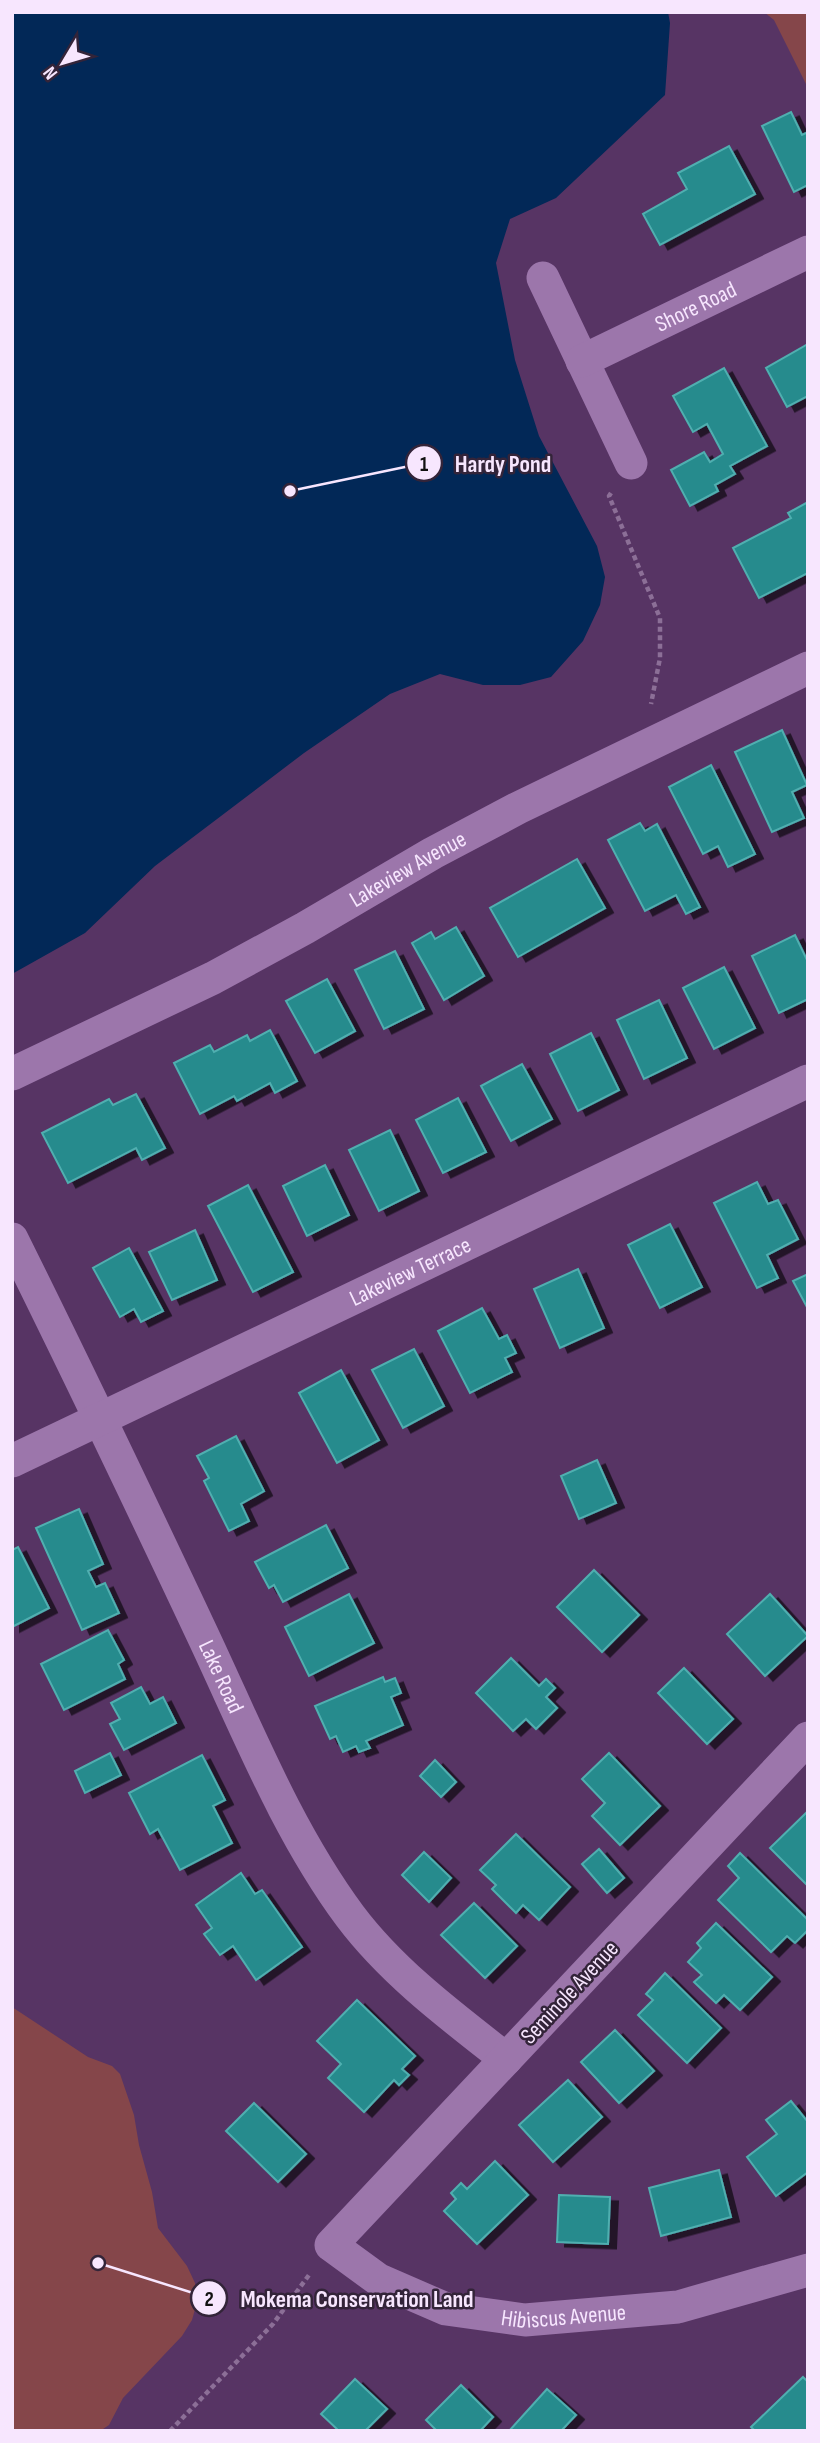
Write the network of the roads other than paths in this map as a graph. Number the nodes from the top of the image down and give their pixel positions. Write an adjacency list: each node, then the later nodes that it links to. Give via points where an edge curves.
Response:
1 (808, 252): 3 (street, Shore Road)
2 (542, 278): 3 (street)
3 (582, 361): 4 (street)
4 (631, 463)
5 (808, 668): 6 (street, Lakeview Avenue, via 518,808 213,978)
6 (12, 1074)
7 (808, 1081): 9 (street, Lakeview Terrace)
8 (12, 1239): 9 (street, Lake Road)
9 (101, 1420): 10 (street, Lakeview Terrace); 12 (street, Lake Road, via 271,1783 311,1858 351,1918 397,1968)
10 (12, 1461)
11 (808, 1738): 12 (street, Seminole Avenue)
12 (506, 2059): 13 (street, Seminole Avenue)
13 (331, 2245): 14 (street, Hibiscus Avenue, via 379,2280 446,2309 525,2320 678,2307)
14 (808, 2270)

